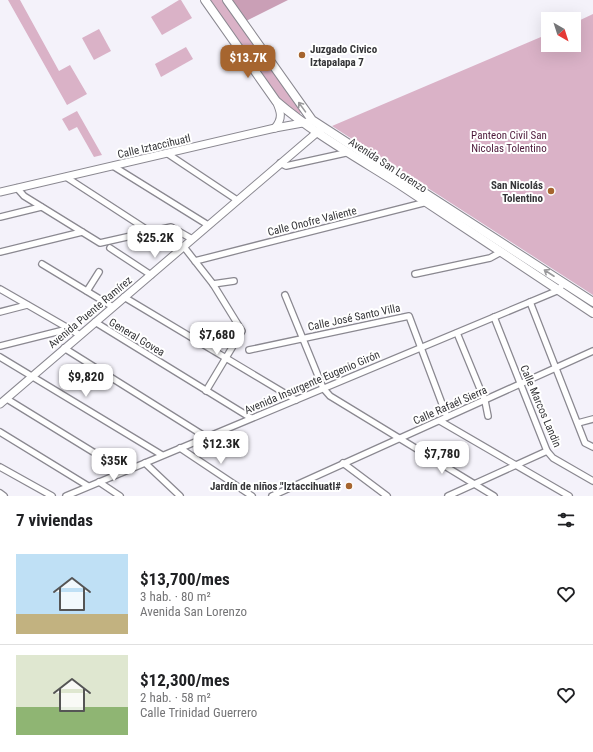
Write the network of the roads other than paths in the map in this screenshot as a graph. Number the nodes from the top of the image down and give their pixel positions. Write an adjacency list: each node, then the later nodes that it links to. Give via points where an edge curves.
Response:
1 (204, 0): 3 (main road, Avenida San Lorenzo)
2 (227, 0): 4 (main road, Avenida San Lorenzo, one-way to 2)
3 (276, 101): 4 (main road, Avenida San Lorenzo); 5 (street, via 281,122)
4 (309, 122): 5 (street, Calle Iztaccihuatl); 6 (main road, Avenida San Lorenzo)
5 (275, 128): 8 (street, Calle Iztaccihuatl)
6 (320, 130): 7 (main road, Avenida San Lorenzo); 9 (street, Avenida Puente Ramírez)
7 (352, 150): 9 (street, via 286,166); 15 (main road, Avenida San Lorenzo)
8 (168, 154): 10 (street, Calle Iztaccihuatl); 14 (street)
9 (280, 163): 14 (street, Avenida Puente Ramírez)
10 (113, 166): 11 (street, Calle Iztaccihuatl); 18 (street)
11 (66, 177): 12 (street, Calle Iztaccihuatl); 19 (street)
12 (17, 188): 13 (street, Calle Iztaccihuatl); 16 (street)
13 (0, 192)
14 (237, 200): 18 (street, Avenida Puente Ramírez)
15 (428, 200): 25 (main road, Avenida San Lorenzo); 26 (street, Calle Onofre Valiente); 33 (main road, Avenida San Lorenzo, one-way to 15)
16 (41, 207): 17 (street); 20 (street)
17 (0, 216)
18 (208, 225): 21 (street, Avenida Puente Ramírez)
19 (149, 231): 20 (street, via 100,243); 21 (street, via 171,227)
20 (82, 232): 24 (street)
21 (192, 239): 22 (street, Avenida Puente Ramírez)
22 (184, 247): 26 (street); 30 (street, Avenida Puente Ramírez)
23 (110, 248): 30 (street)
24 (0, 252)
25 (501, 252): 29 (street, via 490,258); 33 (main road, Avenida San Lorenzo)
26 (195, 261): 32 (street)
27 (42, 264): 35 (street)
28 (99, 272): 35 (street)
29 (415, 274)
30 (151, 275): 37 (street, Avenida Puente Ramírez)
31 (234, 281): 32 (street)
32 (212, 284): 56 (street, via 242,331)
33 (561, 287): 38 (street, Avenida Insurgente Eugenio Girón); 39 (main road, Avenida San Lorenzo); 43 (main road, Avenida San Lorenzo)
34 (0, 289): 40 (street)
35 (87, 291): 41 (street)
36 (285, 295): 49 (street)
37 (124, 297): 41 (street, Avenida Puente Ramírez); 56 (street)
38 (530, 302): 44 (street, Avenida Insurgente Eugenio Girón); 57 (street)
39 (593, 302)
40 (27, 305): 42 (street); 46 (street)
41 (113, 307): 45 (street, Avenida Puente Ramírez)
42 (0, 312)
43 (593, 313)
44 (494, 317): 47 (street, Avenida Insurgente Eugenio Girón); 59 (street, Calle Marcos Landin)
45 (95, 322): 48 (street, Avenida Puente Ramírez); 61 (street, General Govea)
46 (68, 329): 48 (street); 50 (street)
47 (457, 333): 51 (street, Avenida Insurgente Eugenio Girón); 64 (street)
48 (80, 335): 52 (street, Avenida Puente Ramírez)
49 (303, 338): 51 (street, Calle José Santo Villa, via 409,316); 53 (street, Calle José Santo Villa); 60 (street)
50 (0, 346)
51 (421, 347): 60 (street, Avenida Insurgente Eugenio Girón); 67 (street)
52 (64, 348): 58 (street, Avenida Puente Ramírez); 73 (street)
53 (249, 350)
54 (593, 351): 57 (street, Calle Rafaél Sierra)
55 (0, 357): 58 (street)
56 (226, 357): 61 (street); 63 (street)
57 (557, 368): 59 (street, Calle Rafaél Sierra); 71 (street)
58 (32, 376): 62 (street, Avenida Puente Ramírez); 78 (street)
59 (520, 384): 64 (street, Calle Rafaél Sierra); 77 (street, Calle Marcos Landin)
60 (323, 388): 63 (street, Avenida Insurgente Eugenio Girón); 74 (street, via 330,396)
61 (206, 391): 68 (street, General Govea)
62 (7, 399): 65 (street, Avenida Puente Ramírez); 83 (street)
63 (296, 400): 68 (street, Avenida Insurgente Eugenio Girón)
64 (485, 401): 66 (street); 67 (street, Calle Rafaél Sierra)
65 (0, 404)
66 (488, 416)
67 (447, 417): 70 (street, Calle Rafaél Sierra)
68 (251, 418): 73 (street, Avenida Insurgente Eugenio Girón)
69 (593, 419): 71 (street)
70 (440, 421): 74 (street, Calle Rafaél Sierra); 81 (street)
71 (578, 423): 75 (street, via 585,443)
72 (0, 432): 87 (street)
73 (206, 437): 76 (street, Avenida Insurgente Eugenio Girón)
74 (399, 439): 80 (street, Calle Rafaél Sierra); 86 (street)
75 (593, 447)
76 (180, 448): 78 (street, Avenida Insurgente Eugenio Girón); 94 (street)
77 (547, 452): 81 (street); 84 (street, Calle Marcos Landin)
78 (162, 455): 79 (street, Avenida Insurgente Eugenio Girón)
79 (145, 463): 83 (street, Avenida Insurgente Eugenio Girón); 93 (street)
80 (342, 463): 95 (street, Calle Rafaél Sierra); 96 (street)
81 (517, 465): 86 (street); 99 (street)
82 (0, 466): 90 (street)
83 (124, 471): 85 (street, Avenida Insurgente Eugenio Girón)
84 (593, 481)
85 (98, 482): 87 (street, Avenida Insurgente Eugenio Girón); 92 (street)
86 (474, 484): 97 (street); 98 (street)
87 (88, 486): 91 (street, Avenida Insurgente Eugenio Girón)
88 (0, 493): 89 (street)
89 (4, 496)
90 (52, 496)
91 (66, 496)
92 (120, 496)
93 (180, 496)
94 (252, 496)
95 (272, 496)
96 (387, 496)
97 (448, 496)
98 (494, 496)
99 (569, 496)

